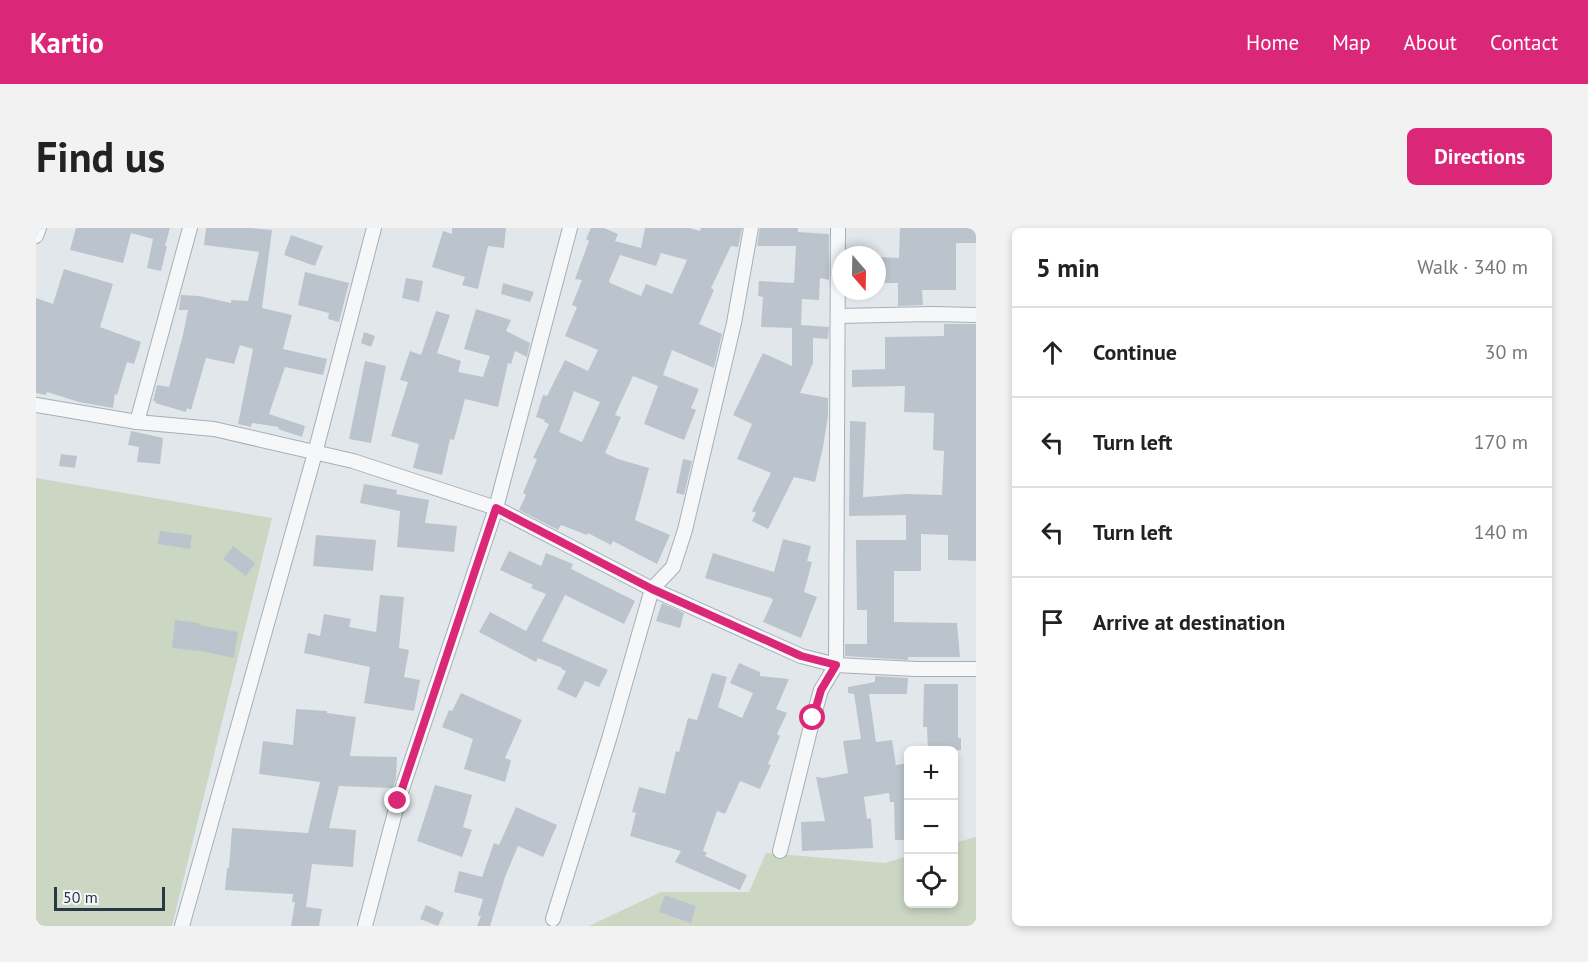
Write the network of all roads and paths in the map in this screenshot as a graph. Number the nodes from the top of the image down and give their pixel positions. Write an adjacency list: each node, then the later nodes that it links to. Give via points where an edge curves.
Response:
1 (39, 228): 7 (street)
2 (190, 228): 11 (street)
3 (374, 228): 12 (street)
4 (570, 228): 13 (street)
5 (751, 228): 14 (street, via 731,334 685,530 673,567)
6 (838, 228): 9 (street)
7 (36, 236)
8 (976, 315): 9 (street)
9 (838, 316): 15 (street)
10 (36, 405): 11 (street)
11 (138, 422): 12 (street, via 214,429)
12 (315, 453): 13 (street, via 353,461); 19 (street)
13 (496, 508): 14 (street); 20 (street, via 398,801)
14 (652, 589): 15 (street, via 801,656); 18 (street)
15 (836, 665): 16 (street); 17 (street, via 821,690)
16 (976, 669)
17 (780, 851)
18 (553, 919)
19 (182, 926)
20 (365, 926)

